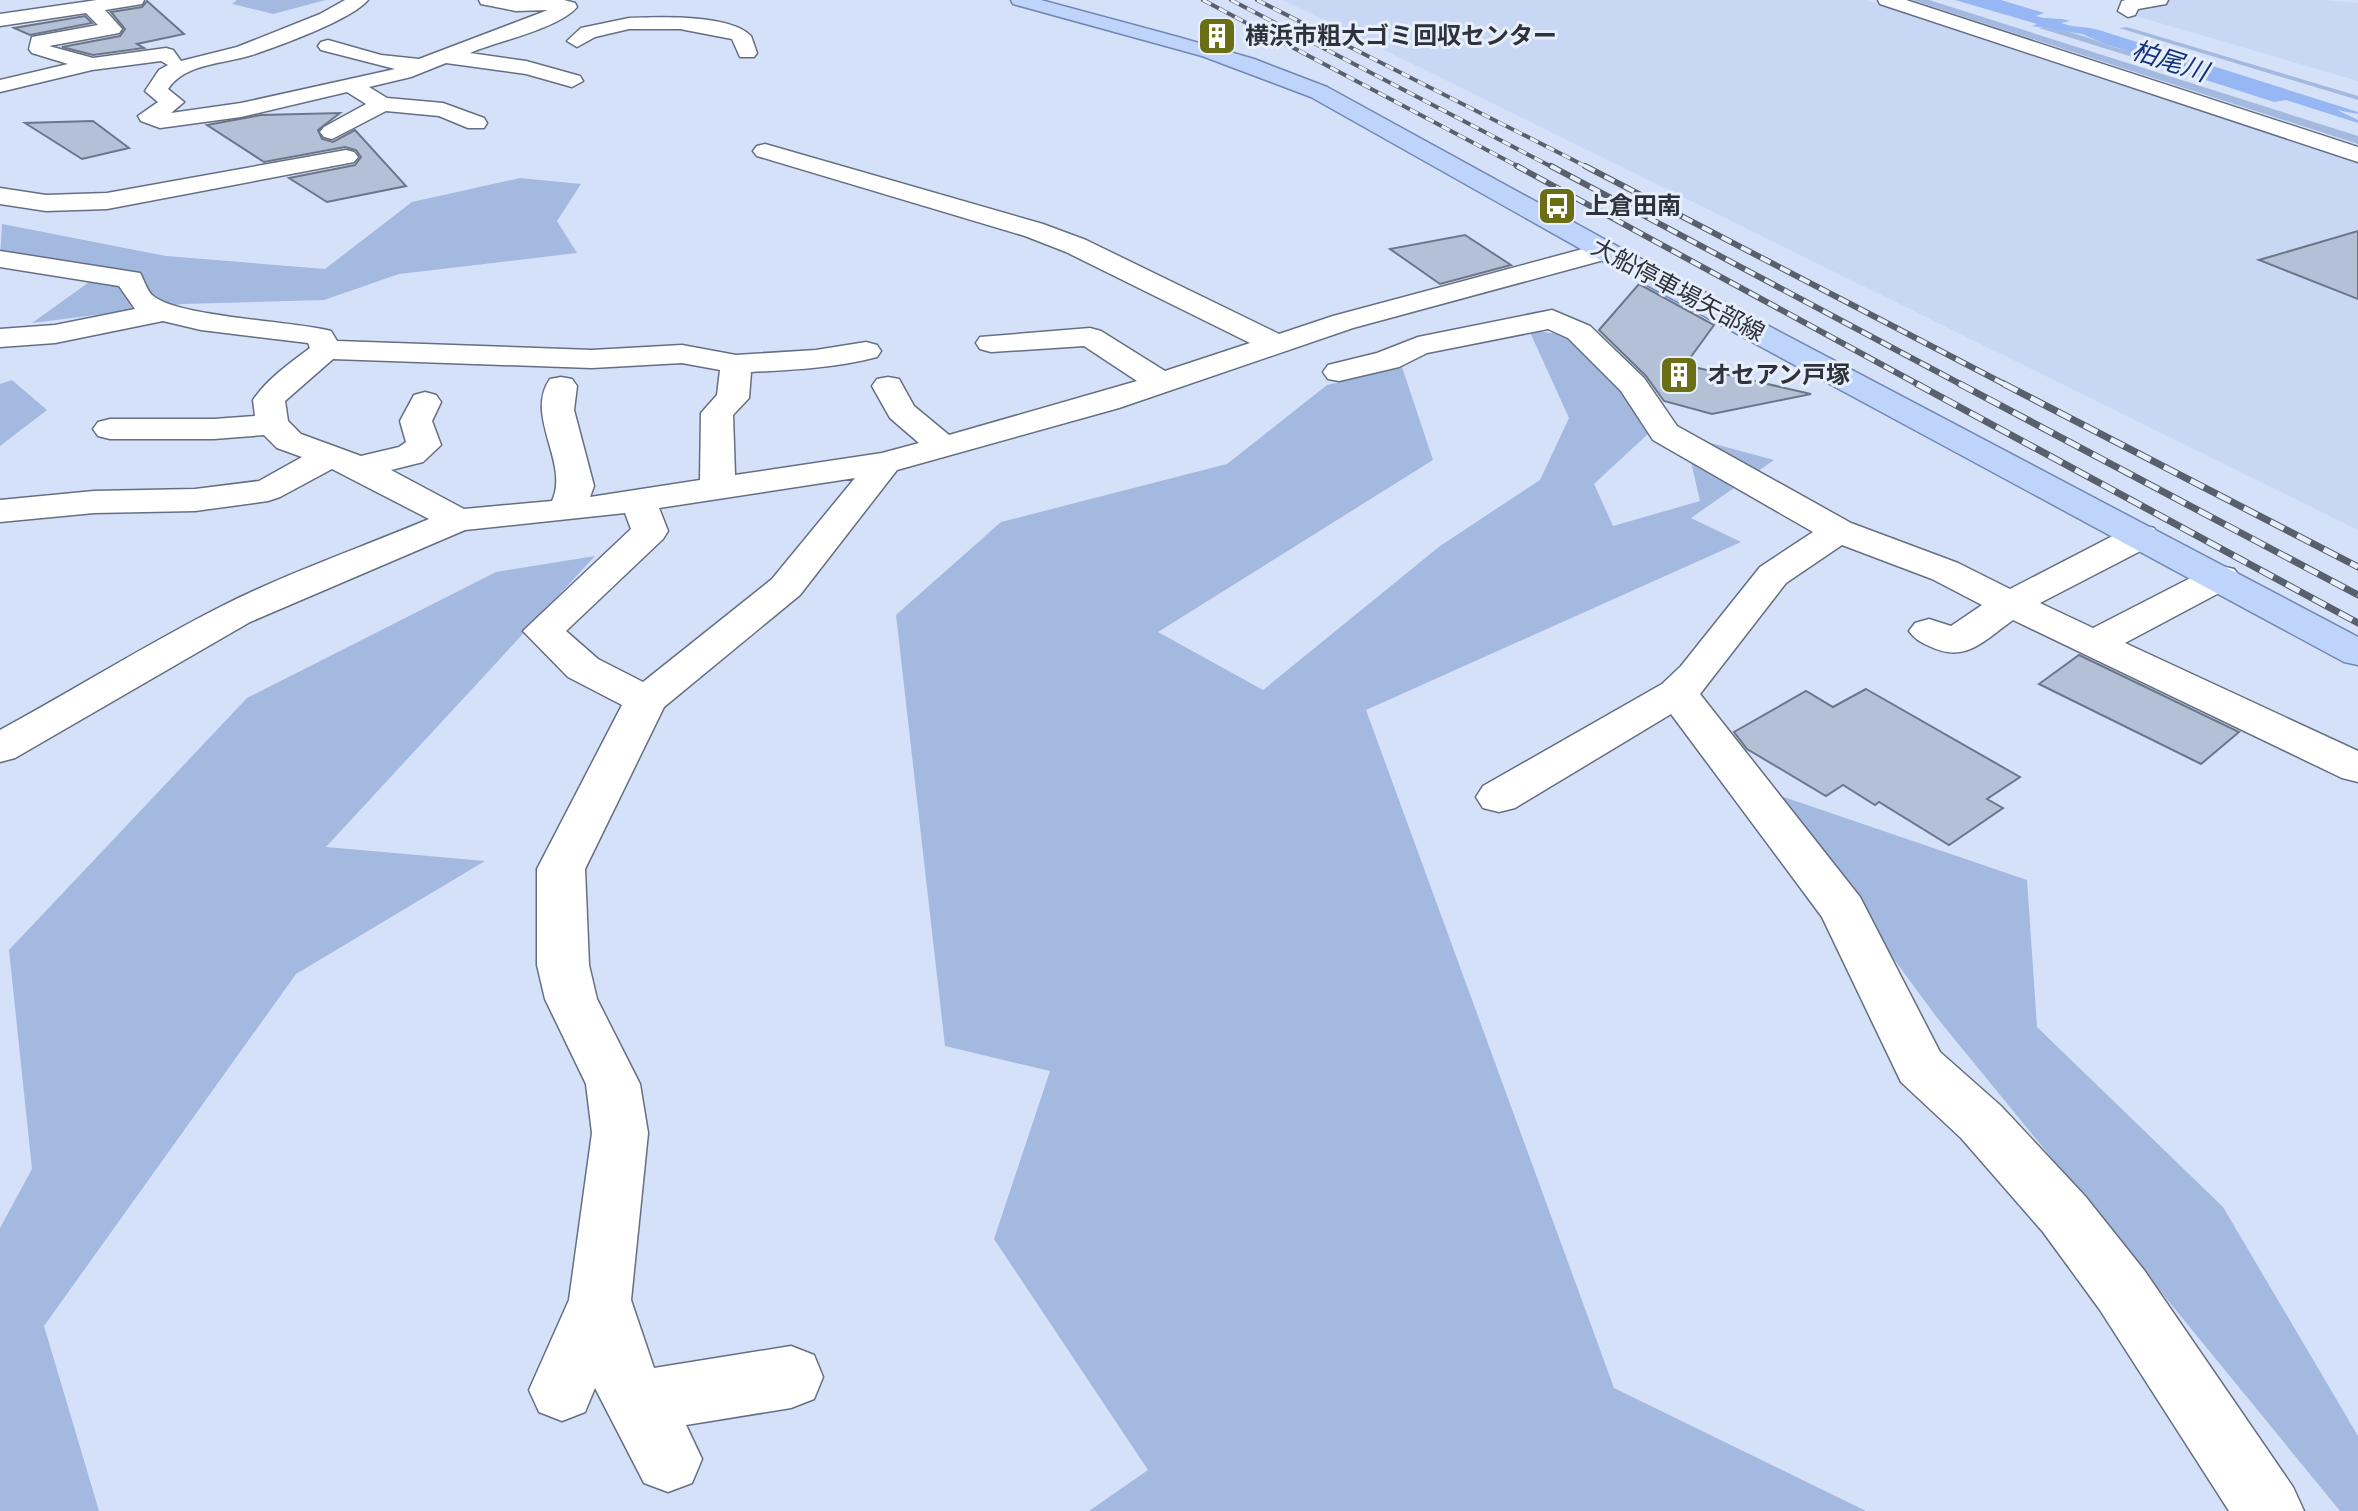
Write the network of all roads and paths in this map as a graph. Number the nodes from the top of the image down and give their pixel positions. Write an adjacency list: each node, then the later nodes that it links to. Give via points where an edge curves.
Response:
1 (135, 0): 9 (street)
2 (359, 0): 16 (street)
3 (488, 0): 7 (street)
4 (1020, 0): 34 (main road, 大船停車場矢部線, via 1297,82)
5 (1887, 0): 31 (street)
6 (2159, 0): 10 (street, via 2129,5)
7 (568, 4): 12 (street, via 608,12); 17 (street, via 543,20)
8 (66, 5): 9 (street); 11 (street)
9 (91, 7): 18 (street, via 112,29 39,41 39,49)
10 (2128, 11)
11 (0, 20)
12 (627, 24): 13 (street); 15 (street, via 732,32 744,40)
13 (577, 41)
14 (328, 46): 21 (street)
15 (747, 53)
16 (234, 54): 19 (street); 20 (street)
17 (444, 57): 21 (street); 23 (street, via 516,65)
18 (92, 64): 19 (street, via 166,54); 26 (street)
19 (174, 64): 25 (street, via 156,91 173,102 149,116 160,121)
20 (274, 67)
21 (413, 70): 24 (street); 25 (street)
22 (300, 77): 25 (street)
23 (572, 81)
24 (477, 82)
25 (355, 85): 27 (street)
26 (1, 86)
27 (382, 104): 28 (street, via 443,110); 29 (street)
28 (476, 123)
29 (332, 132)
30 (765, 151): 39 (street, via 1034,230)
31 (2358, 155)
32 (346, 157): 33 (street, via 107,201 46,203)
33 (0, 196)
34 (1605, 251): 39 (street); 59 (main road, 大船停車場矢部線)
35 (0, 259): 36 (street, via 130,279 141,300)
36 (165, 312): 37 (street, via 55,334); 40 (street, via 296,330 320,337)
37 (0, 338)
38 (991, 343): 44 (street, via 1090,337)
39 (1274, 343): 44 (street)
40 (326, 350): 42 (street, via 592,359 682,354); 48 (street, via 269,400)
41 (866, 351): 42 (street)
42 (736, 364): 53 (street, via 733,398 717,413)
43 (1339, 372): 58 (street, via 1418,346 1552,319 1579,332 1633,385 1665,433)
44 (1162, 383): 50 (street)
45 (561, 386): 55 (street, via 558,410 577,486)
46 (888, 386): 50 (street, via 901,411)
47 (425, 402): 51 (street, via 416,421 424,445 411,455)
48 (272, 424): 49 (street); 51 (street, via 289,441)
49 (110, 429)
50 (943, 447): 52 (street)
51 (346, 461): 56 (street, via 268,490 195,500); 57 (street)
52 (885, 463): 53 (street); 66 (street, via 786,587)
53 (718, 489): 54 (street)
54 (639, 501): 55 (street); 66 (street, via 650,531 543,631 583,668)
55 (566, 510): 57 (street)
56 (0, 511)
57 (458, 520): 67 (street, via 236,614)
58 (1838, 531): 61 (street, via 1945,571); 65 (street, via 1773,575)
59 (2141, 536): 60 (main road, 大船停車場矢部線); 61 (street)
60 (2221, 577): 63 (street); 64 (main road, 大船停車場矢部線)
61 (2010, 604): 62 (street, via 1954,643); 63 (street)
62 (1929, 631)
63 (2093, 644): 68 (street)
64 (2358, 653)
65 (1677, 693): 69 (street); 75 (street, via 1843,909 1920,1067 1981,1122 2064,1214 2122,1290)
66 (646, 700): 70 (street, via 561,869 563,965 571,999 613,1084 620,1133)
67 (0, 748)
68 (2358, 768)
69 (1499, 797)
70 (600, 1300): 72 (street); 73 (street)
71 (791, 1377): 73 (street)
72 (562, 1390)
73 (636, 1402): 74 (street)
74 (668, 1459)
75 (2269, 1511)

